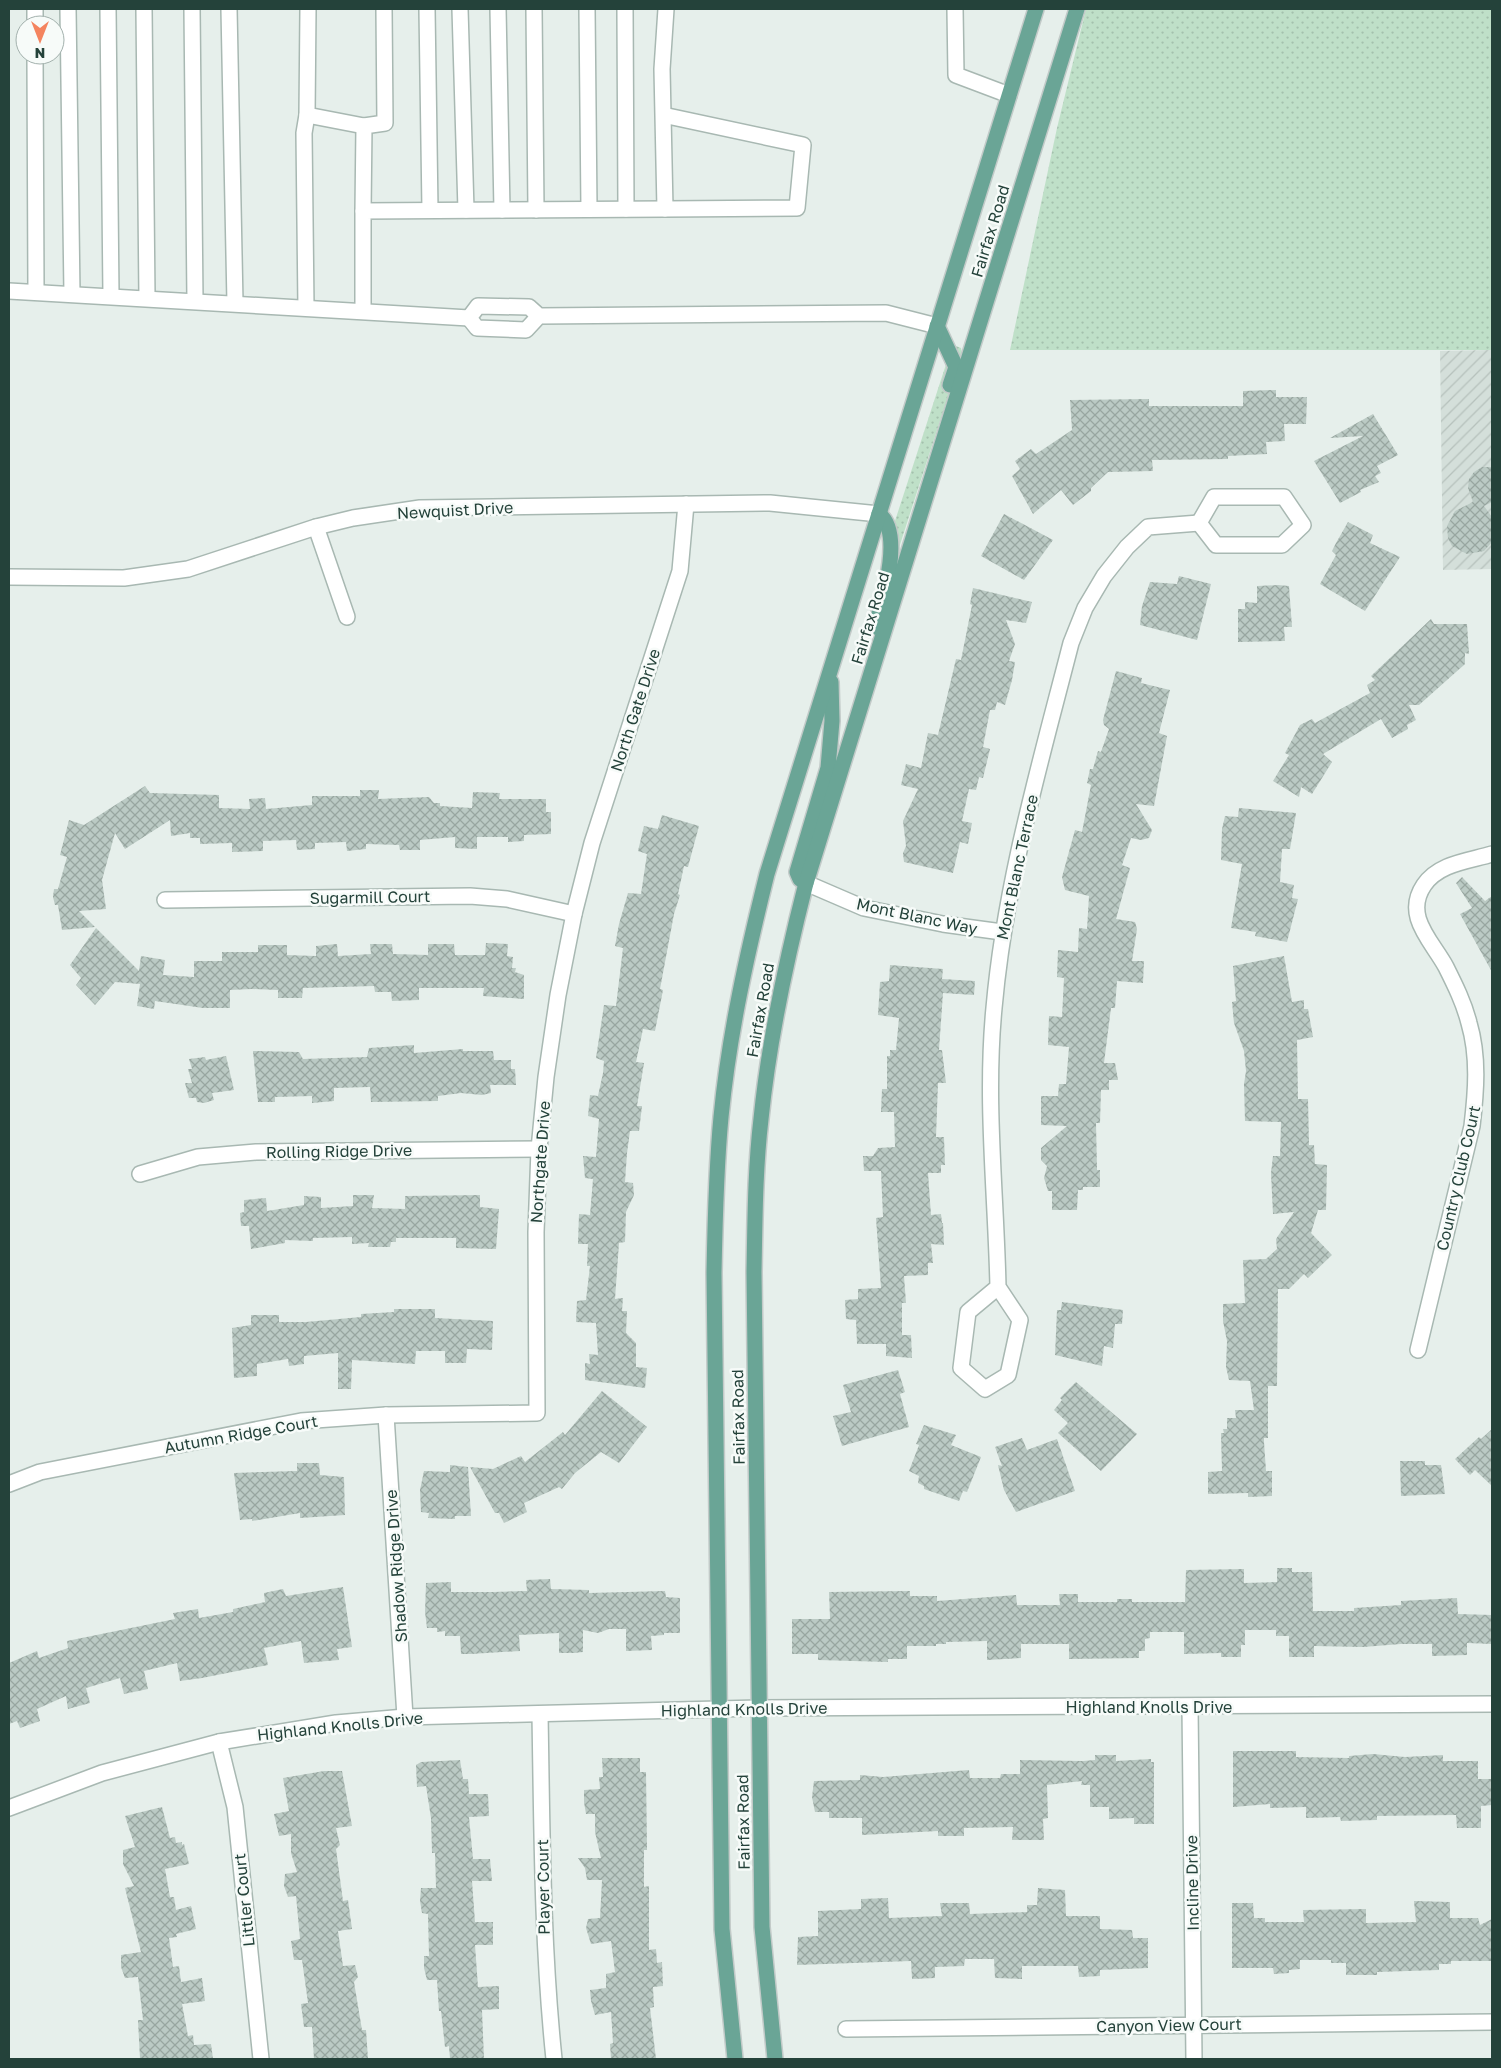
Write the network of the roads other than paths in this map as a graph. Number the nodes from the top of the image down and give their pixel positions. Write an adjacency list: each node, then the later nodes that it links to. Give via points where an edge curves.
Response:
1 (68, 9): 33 (street)
2 (108, 9): 34 (street)
3 (144, 9): 35 (street)
4 (192, 9): 36 (street)
5 (229, 9): 37 (street)
6 (308, 9): 20 (street)
7 (384, 9): 22 (street, via 385,124)
8 (427, 9): 26 (street)
9 (460, 9): 27 (street)
10 (498, 9): 28 (street)
11 (534, 9): 29 (street)
12 (587, 9): 23 (street)
13 (625, 9): 24 (street)
14 (666, 9): 21 (street)
15 (955, 9): 19 (street, via 956,75)
16 (1036, 9): 19 (main road, Fairfax Road)
17 (1077, 9): 43 (main road, Fairfax Road)
18 (35, 65): 32 (street)
19 (1009, 95): 42 (main road, Fairfax Road)
20 (307, 115): 22 (street); 38 (street, via 304,133)
21 (663, 115): 25 (street); 25 (street, via 803,144 797,208)
22 (364, 126): 30 (street)
23 (589, 209): 24 (street); 29 (street)
24 (626, 209): 25 (street)
25 (664, 209)
26 (430, 210): 27 (street); 30 (street)
27 (466, 210): 28 (street)
28 (502, 210): 29 (street)
29 (536, 210)
30 (363, 211): 39 (street)
31 (9, 291): 32 (street)
32 (36, 292): 33 (street)
33 (72, 294): 34 (street)
34 (111, 296): 35 (street)
35 (147, 298): 36 (street)
36 (195, 301): 37 (street)
37 (234, 303): 38 (street)
38 (306, 308): 39 (street)
39 (363, 311): 41 (street)
40 (539, 316): 41 (street, via 529,307 478,306); 41 (street, via 526,330 477,328); 42 (street, via 886,313)
41 (469, 318)
42 (937, 326): 43 (main road, via 956,367 935,435); 45 (main road, Fairfax Road)
43 (938, 457): 51 (main road, Fairfax Road)
44 (686, 504): 45 (street, Newquist Drive, via 770,503); 47 (street, Newquist Drive, via 420,508); 55 (street, North Gate Drive, via 680,571 592,843)
45 (879, 514): 50 (main road, Fairfax Road); 51 (main road, via 884,518 888,533 890,567 860,675)
46 (1199, 524): 46 (street, via 1214,496 1284,496 1303,525 1282,544 1216,545); 56 (street, Mont Blanc Terrace, via 1148,527 1104,576 1085,608 1071,643 1016,860)
47 (316, 527): 48 (street, Newquist Drive, via 188,569 124,578); 49 (street)
48 (9, 577)
49 (347, 617)
50 (830, 670): 53 (main road, via 832,721 828,768 797,872); 67 (main road, Fairfax Road, via 767,874 749,946 734,1018 721,1116 714,1272)
51 (859, 711): 53 (main road, Fairfax Road)
52 (1492, 854): 60 (street, Country Club Court, via 1444,868 1432,875 1418,898 1416,914 1420,928 1445,965 1460,996 1470,1025 1476,1060 1472,1126)
53 (806, 883): 56 (street, Mont Blanc Way, via 864,908); 66 (main road, Fairfax Road, via 774,1024 755,1192)
54 (165, 900): 55 (street, Sugarmill Court, via 470,896)
55 (574, 914): 57 (street, Northgate Drive, via 557,1004)
56 (1002, 932): 59 (street, Mont Blanc Terrace, via 993,1009 990,1087)
57 (540, 1149): 58 (street, Rolling Ridge Drive, via 256,1152 198,1158); 61 (street, Northgate Drive, via 536,1232)
58 (140, 1174)
59 (998, 1287): 59 (street, via 968,1312 961,1368 985,1389 1008,1375 1020,1320)
60 (1418, 1350)
61 (537, 1413): 62 (street, Autumn Ridge Court)
62 (386, 1415): 63 (street, Autumn Ridge Court, via 301,1421 40,1472); 69 (street, Shadow Ridge Drive)
63 (9, 1484)
64 (1492, 1704): 65 (street, Highland Knolls Drive)
65 (1190, 1706): 66 (street, Highland Knolls Drive); 73 (street, Incline Drive)
66 (758, 1708): 67 (street, Highland Knolls Drive); 78 (main road, Fairfax Road, via 762,1927)
67 (719, 1709): 68 (street, Highland Knolls Drive); 77 (main road, Fairfax Road, via 722,1928)
68 (540, 1714): 69 (street, Highland Knolls Drive); 76 (street, Player Court, via 543,1912)
69 (406, 1717): 70 (street, Highland Knolls Drive, via 336,1723)
70 (219, 1742): 71 (street, Highland Knolls Drive, via 102,1773); 75 (street, Littler Court, via 235,1807)
71 (9, 1808)
72 (1492, 2022): 73 (street, Canyon View Court)
73 (1194, 2025): 74 (street, Canyon View Court); 79 (street, Incline Drive)
74 (846, 2029)
75 (261, 2059)
76 (554, 2059)
77 (735, 2059)
78 (775, 2059)
79 (1194, 2059)

